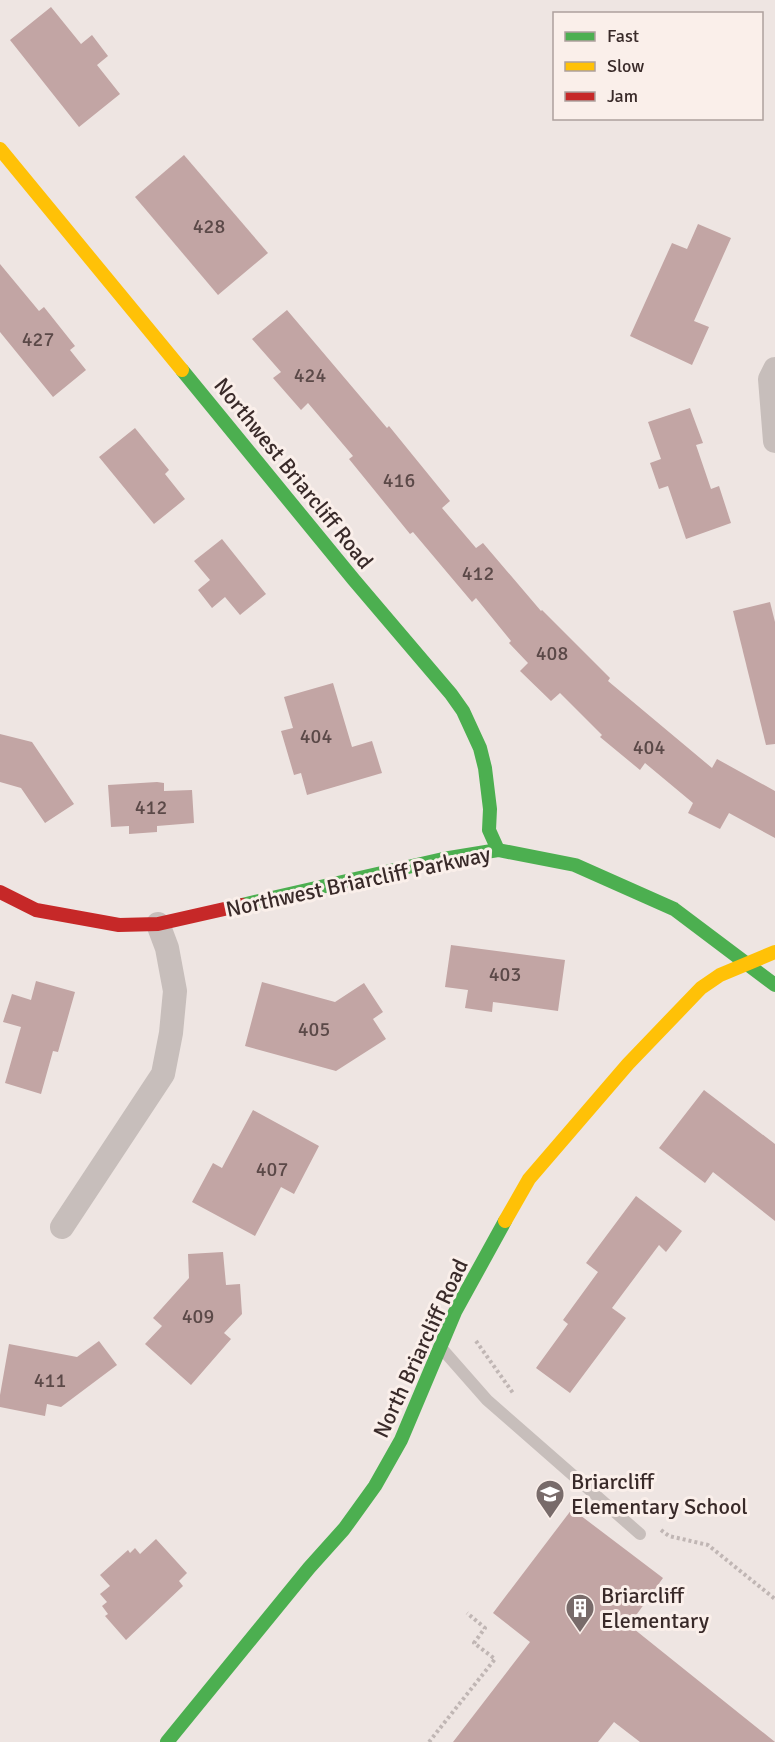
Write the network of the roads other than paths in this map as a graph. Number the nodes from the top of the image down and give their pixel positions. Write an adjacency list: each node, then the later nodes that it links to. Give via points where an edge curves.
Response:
1 (0, 148): 4 (street, Northwest Briarcliff Road, via 451,694 480,748 490,809 489,830)
2 (775, 369): 3 (street, via 770,379)
3 (775, 441)
4 (498, 850): 6 (street, Northwest Briarcliff Parkway); 8 (street, Northwest Briarcliff Parkway, via 575,865 674,909)
5 (0, 892): 6 (street, Northwest Briarcliff Parkway, via 36,910 119,925)
6 (158, 924): 10 (street, via 175,991 163,1074)
7 (775, 952): 8 (street, North Briarcliff Road)
8 (748, 964): 9 (street, Northwest Briarcliff Parkway); 11 (street, North Briarcliff Road, via 701,988 628,1064 529,1179 455,1312)
9 (775, 985)
10 (62, 1227)
11 (440, 1347): 12 (lane, via 488,1400); 13 (street, North Briarcliff Road, via 401,1440 375,1486 344,1529)
12 (640, 1534)
13 (167, 1742)

